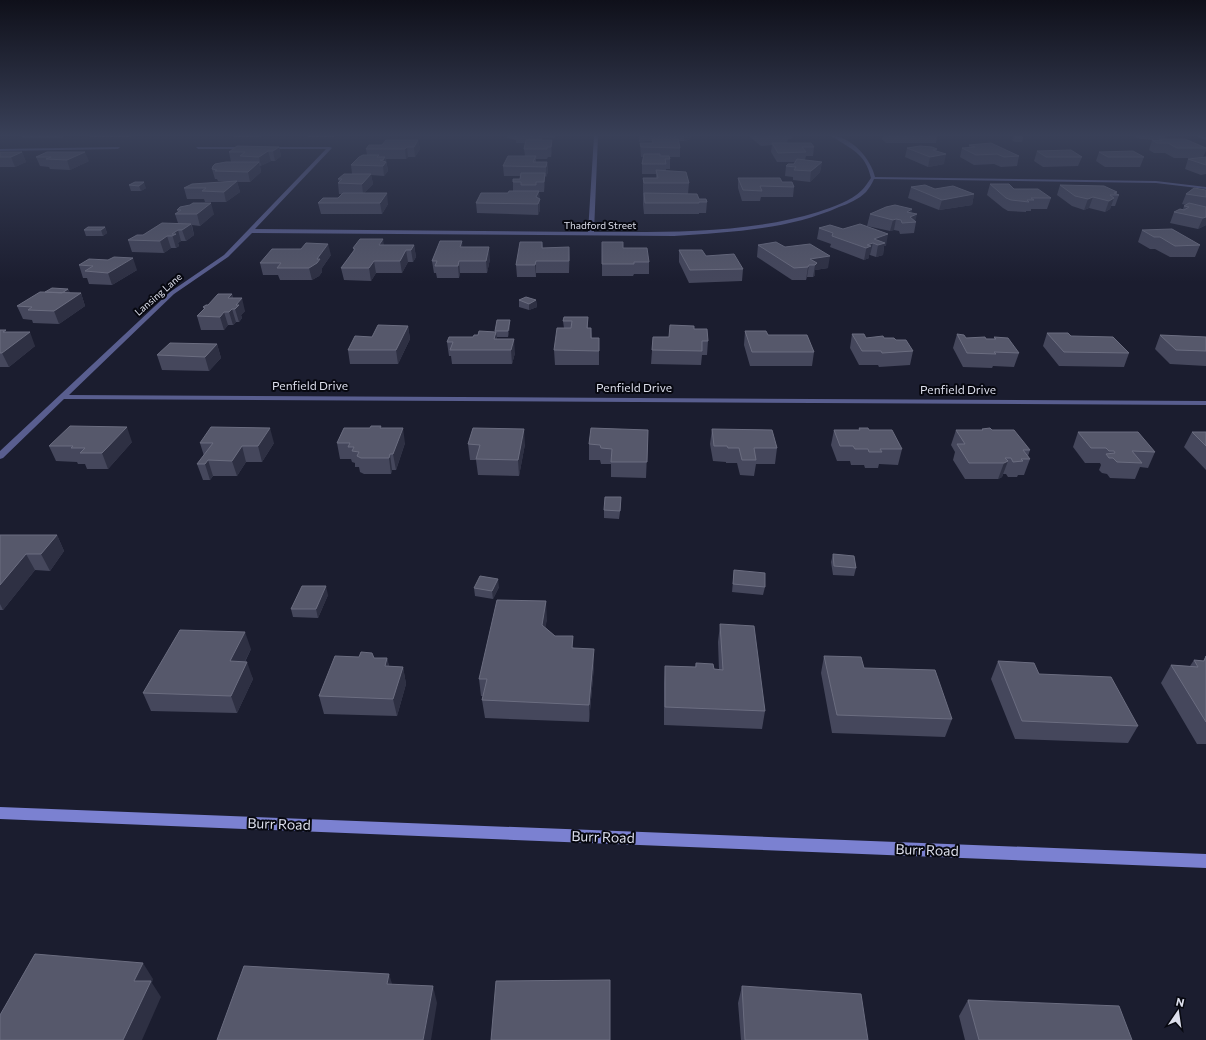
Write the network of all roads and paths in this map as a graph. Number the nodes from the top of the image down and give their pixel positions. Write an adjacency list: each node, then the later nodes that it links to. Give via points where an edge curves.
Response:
1 (296, 185): 6 (street, Lansing Lane)
2 (594, 185): 7 (street)
3 (868, 185): 7 (street, Thadford Street, via 852,199 837,207 807,218 770,226 674,234)
4 (1177, 185): 5 (street)
5 (1206, 188)
6 (252, 231): 7 (street, Thadford Street); 8 (street, Lansing Lane, via 226,256 172,293)
7 (591, 234)
8 (62, 397): 9 (street, Penfield Drive); 10 (street, Lansing Lane)
9 (1206, 403)
10 (0, 456)
11 (0, 813): 12 (street, Burr Road)
12 (1206, 861)

